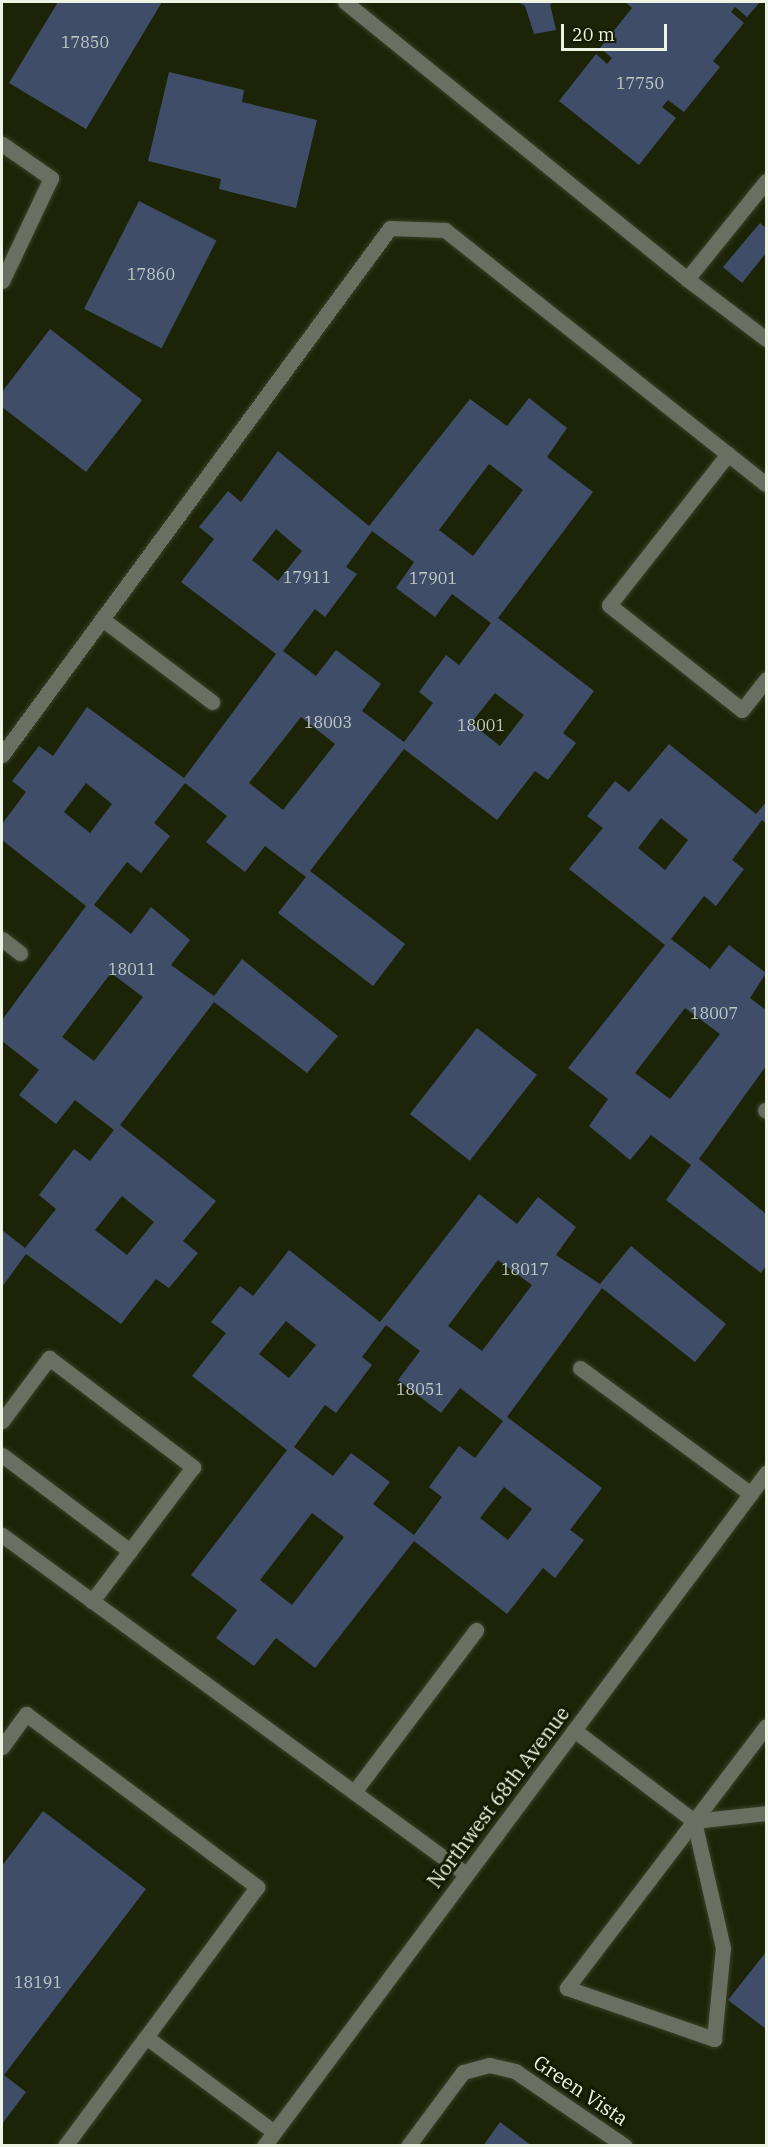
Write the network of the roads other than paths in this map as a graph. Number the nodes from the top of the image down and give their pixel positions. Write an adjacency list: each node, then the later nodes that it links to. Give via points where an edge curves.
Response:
1 (345, 2): 4 (street)
2 (2, 144): 5 (street, via 51,178)
3 (766, 181): 4 (street)
4 (687, 279): 6 (street)
5 (2, 281)
6 (765, 336)
7 (728, 453): 8 (street); 9 (street, via 445,230 390,228); 10 (street, via 609,605 742,710)
8 (766, 484)
9 (102, 619): 11 (street); 12 (street)
10 (766, 679)
11 (212, 702)
12 (2, 755)
13 (2, 939): 14 (street)
14 (20, 953)
15 (580, 1368): 19 (street)
16 (2, 1421): 21 (street, via 49,1358 194,1467)
17 (2, 1455): 21 (street)
18 (766, 1473): 19 (street, Northwest 68th Avenue)
19 (751, 1494): 25 (street, Northwest 68th Avenue)
20 (2, 1535): 22 (street)
21 (129, 1551): 22 (street)
22 (92, 1602): 27 (street)
23 (476, 1630): 27 (street)
24 (766, 1726): 29 (street)
25 (574, 1730): 29 (street); 30 (street, Northwest 68th Avenue)
26 (2, 1747): 31 (street, via 26,1714 257,1887)
27 (354, 1792): 30 (street)
28 (766, 1813): 29 (street)
29 (694, 1821): 29 (street, via 567,1988 714,2039 723,1948)
30 (466, 1874): 32 (street, Northwest 68th Avenue)
31 (146, 2037): 32 (street); 33 (street)
32 (274, 2132): 34 (street, Northwest 68th Avenue)
33 (66, 2145)
34 (264, 2145)
35 (408, 2145): 36 (street, Green Vista, via 463,2072 489,2065 515,2071)
36 (625, 2145)

